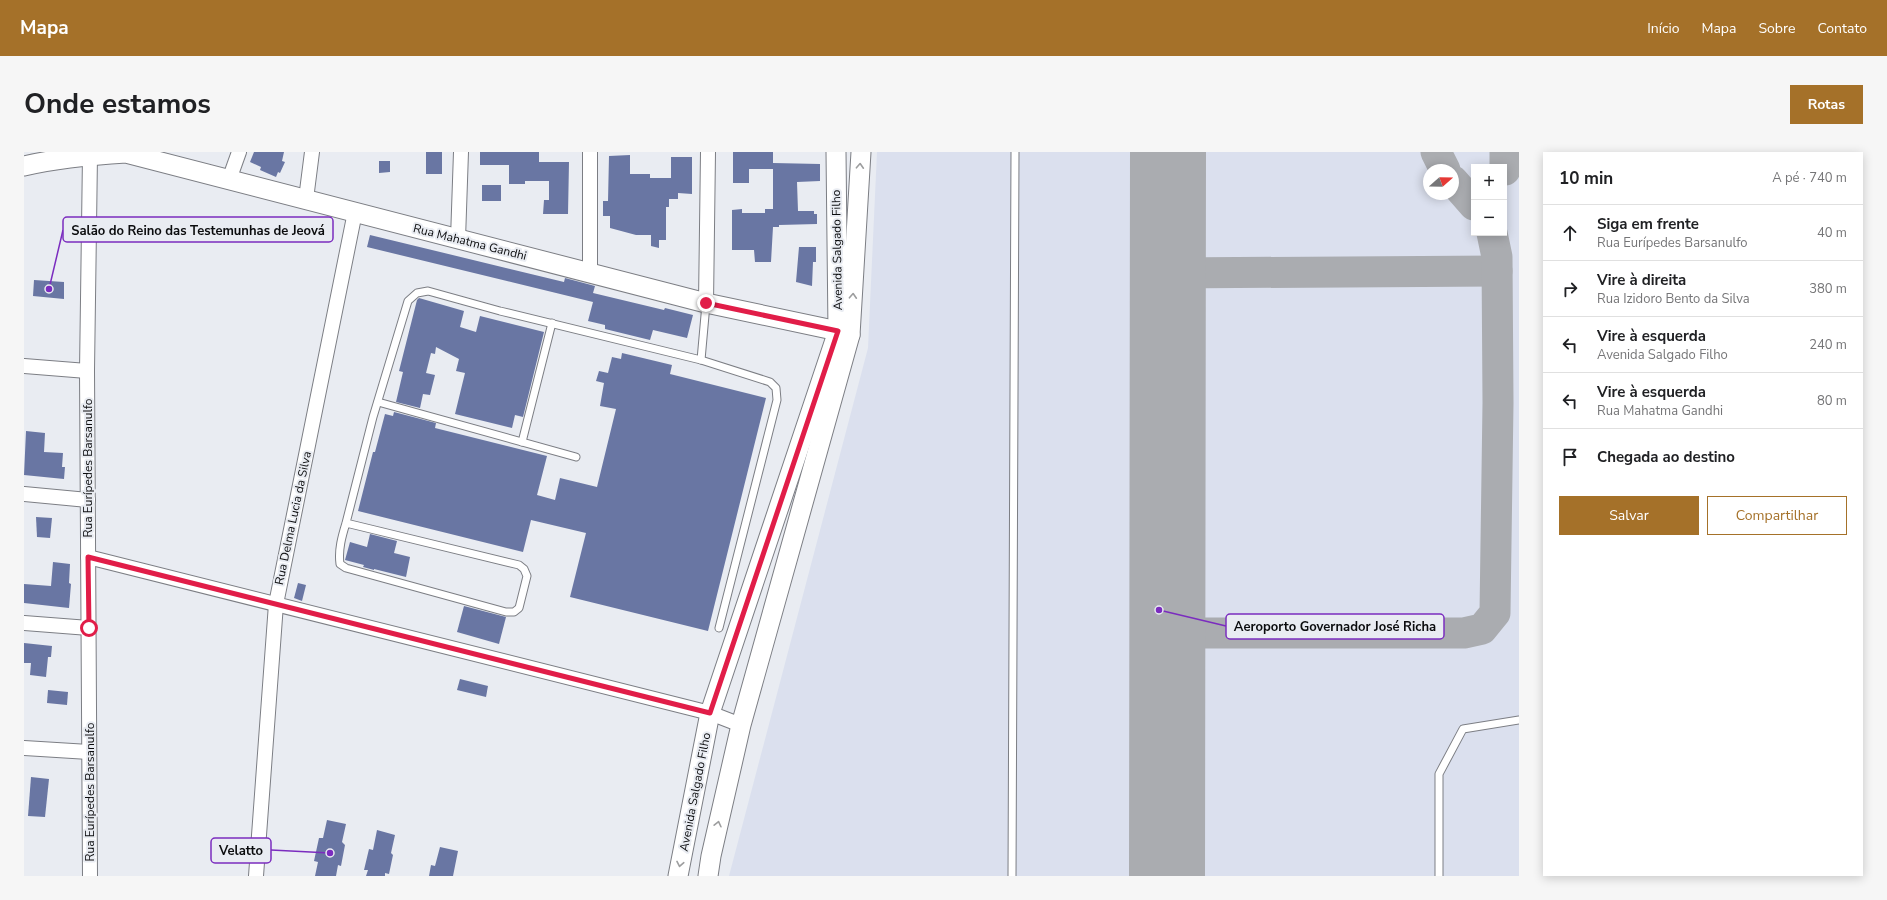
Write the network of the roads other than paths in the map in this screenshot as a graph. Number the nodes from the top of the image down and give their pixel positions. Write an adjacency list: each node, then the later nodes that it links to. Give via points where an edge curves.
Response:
1 (239, 152): 11 (street)
2 (312, 152): 12 (street)
3 (461, 152): 14 (street)
4 (590, 152): 15 (street)
5 (708, 152): 16 (street)
6 (836, 152): 18 (street, Avenida Salgado Filho)
7 (861, 152): 18 (street, Avenida Salgado Filho, one-way to 7)
8 (1015, 152): 42 (lane)
9 (90, 155): 10 (street, Rua Mahatma Gandhi); 11 (street, Rua Mahatma Gandhi, via 126,153); 21 (street, Rua Eurípedes Barsanulfo)
10 (24, 166)
11 (229, 180): 12 (street, Rua Mahatma Gandhi)
12 (306, 199): 13 (street, Rua Mahatma Gandhi)
13 (355, 212): 14 (street, Rua Mahatma Gandhi); 29 (street, Rua Delma Lucia da Silva)
14 (458, 239): 15 (street, Rua Mahatma Gandhi)
15 (590, 273): 16 (street, Rua Mahatma Gandhi)
16 (706, 303): 18 (street, Rua Mahatma Gandhi); 19 (lane)
17 (552, 324): 19 (lane); 22 (lane, via 428,291 417,293 408,301); 23 (lane)
18 (844, 333): 33 (street, Avenida Salgado Filho); 35 (street)
19 (701, 360): 32 (lane, via 770,382 776,388 777,400)
20 (24, 366): 21 (street)
21 (87, 372): 26 (street, Rua Eurípedes Barsanulfo)
22 (378, 402): 23 (lane); 27 (lane)
23 (522, 442): 24 (lane)
24 (576, 457)
25 (24, 494): 26 (street)
26 (88, 500): 28 (street, Rua Eurípedes Barsanulfo)
27 (346, 523): 27 (lane, via 519,565 524,568 527,576 519,608 514,612 506,612 346,568 340,564 339,556)
28 (88, 557): 29 (street); 31 (street, Rua Eurípedes Barsanulfo)
29 (276, 604): 33 (street); 39 (street, Rua Delma Lucia da Silva)
30 (24, 623): 31 (street)
31 (89, 628): 37 (street, Rua Eurípedes Barsanulfo)
32 (719, 628)
33 (710, 713): 35 (street); 40 (street, Avenida Salgado Filho, one-way to 40)
34 (1519, 720): 43 (lane, via 1463,729 1439,774)
35 (741, 725): 41 (street, one-way to 35)
36 (24, 748): 37 (street)
37 (89, 752): 38 (street, Rua Eurípedes Barsanulfo)
38 (90, 876)
39 (256, 876)
40 (678, 876)
41 (708, 876)
42 (1012, 876)
43 (1439, 876)

